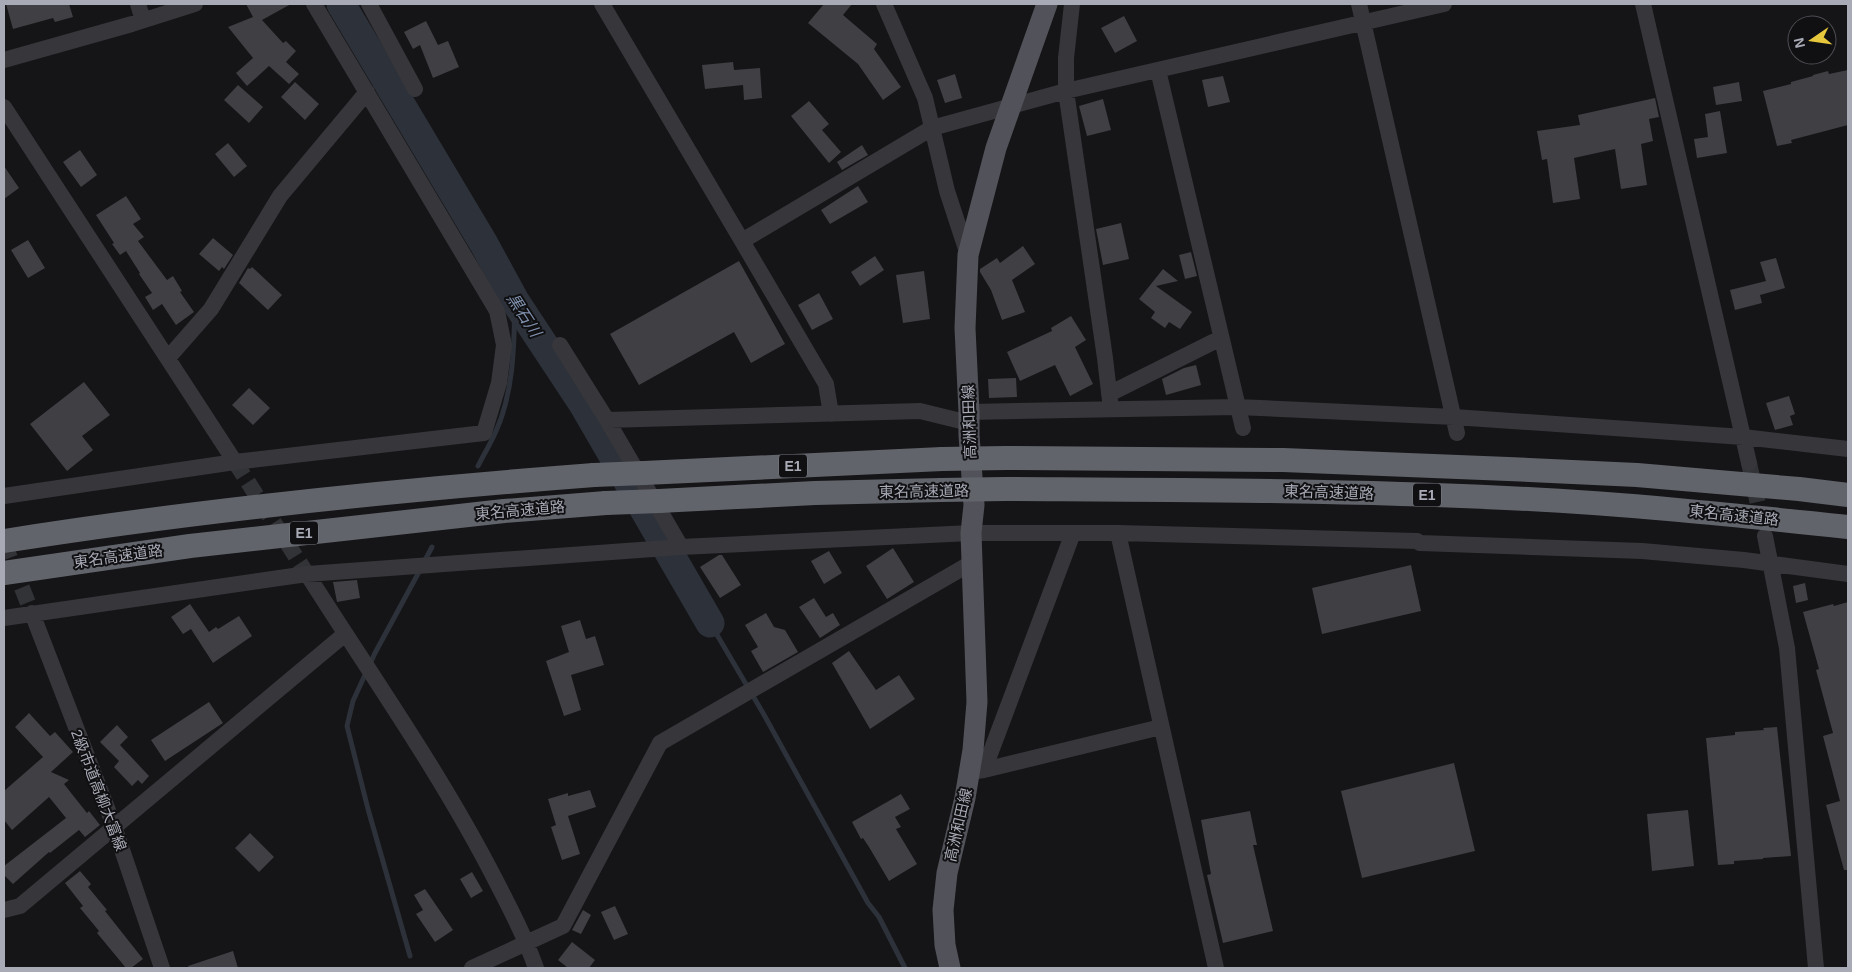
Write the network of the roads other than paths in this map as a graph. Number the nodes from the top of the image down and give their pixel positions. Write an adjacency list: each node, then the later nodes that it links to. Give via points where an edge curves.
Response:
1 (138, 4): 12 (street)
2 (195, 4): 12 (street)
3 (314, 4): 18 (street)
4 (369, 4): 16 (street)
5 (602, 4): 22 (street)
6 (884, 4): 21 (street, via 925,98)
7 (1046, 4): 20 (main road, 高洲和田線)
8 (1072, 4): 17 (street)
9 (1359, 4): 13 (street)
10 (1444, 4): 13 (street)
11 (1643, 4): 35 (street)
12 (143, 20): 14 (street)
13 (1364, 23): 15 (street); 30 (street)
14 (4, 60)
15 (1158, 70): 17 (street); 24 (street)
16 (415, 89)
17 (1066, 91): 20 (street); 27 (street)
18 (367, 92): 26 (street, via 280,196 211,309); 37 (street, via 497,311 504,345 500,383 484,433)
19 (4, 107): 26 (street)
20 (1010, 107): 21 (street); 23 (main road, 高洲和田線)
21 (932, 128): 22 (street); 23 (street, via 947,191)
22 (742, 241): 29 (street, via 826,384)
23 (968, 255): 31 (main road, 高洲和田線, via 965,328)
24 (1221, 338): 27 (street); 28 (street)
25 (560, 345): 32 (street)
26 (168, 358): 37 (street)
27 (1110, 401): 28 (street); 31 (street)
28 (1237, 407): 30 (street); 33 (street)
29 (831, 414): 31 (street, via 920,411); 32 (street)
30 (1454, 417): 34 (street); 35 (street)
31 (969, 418): 42 (main road, 高洲和田線, via 974,505)
32 (607, 420): 47 (street)
33 (1243, 428)
34 (1457, 434)
35 (1743, 437): 36 (street); 38 (street)
36 (1848, 449)
37 (236, 462): 40 (street)
38 (1749, 463)
39 (1848, 495): 46 (highway, 東名高速道路 / E1, bridge, via 1637,475 1508,469 1283,460 1006,458 594,475 502,482 186,515)
40 (4, 496)
41 (1848, 527): 50 (highway, 東名高速道路 / E1, bridge, via 1693,511 1507,498 1284,491 1005,489 815,493 504,511 190,546)
42 (971, 533): 43 (street); 47 (street); 48 (main road, 高洲和田線)
43 (1073, 533): 44 (street); 57 (street)
44 (1118, 533): 49 (street, via 1642,551); 56 (street)
45 (1765, 536): 49 (street)
46 (4, 541)
47 (679, 547): 51 (street)
48 (973, 562): 57 (main road, 高洲和田線); 60 (street, via 660,744 563,926)
49 (1771, 563): 52 (street); 66 (street, via 1787,648)
50 (4, 573)
51 (307, 574): 53 (street); 55 (street)
52 (1848, 574)
53 (32, 613): 54 (street); 58 (street, 2級市道高柳大富線)
54 (4, 618)
55 (345, 634): 58 (street); 60 (street, via 469,828)
56 (1161, 727): 57 (street); 65 (street)
57 (977, 771): 64 (main road, 高洲和田線, via 965,798 947,873 943,910)
58 (114, 826): 59 (street, via 20,906); 61 (street, 2級市道高柳大富線)
59 (4, 910)
60 (527, 943): 62 (street); 63 (street)
61 (162, 968)
62 (472, 968)
63 (536, 968)
64 (950, 968)
65 (1216, 968)
66 (1816, 968)

